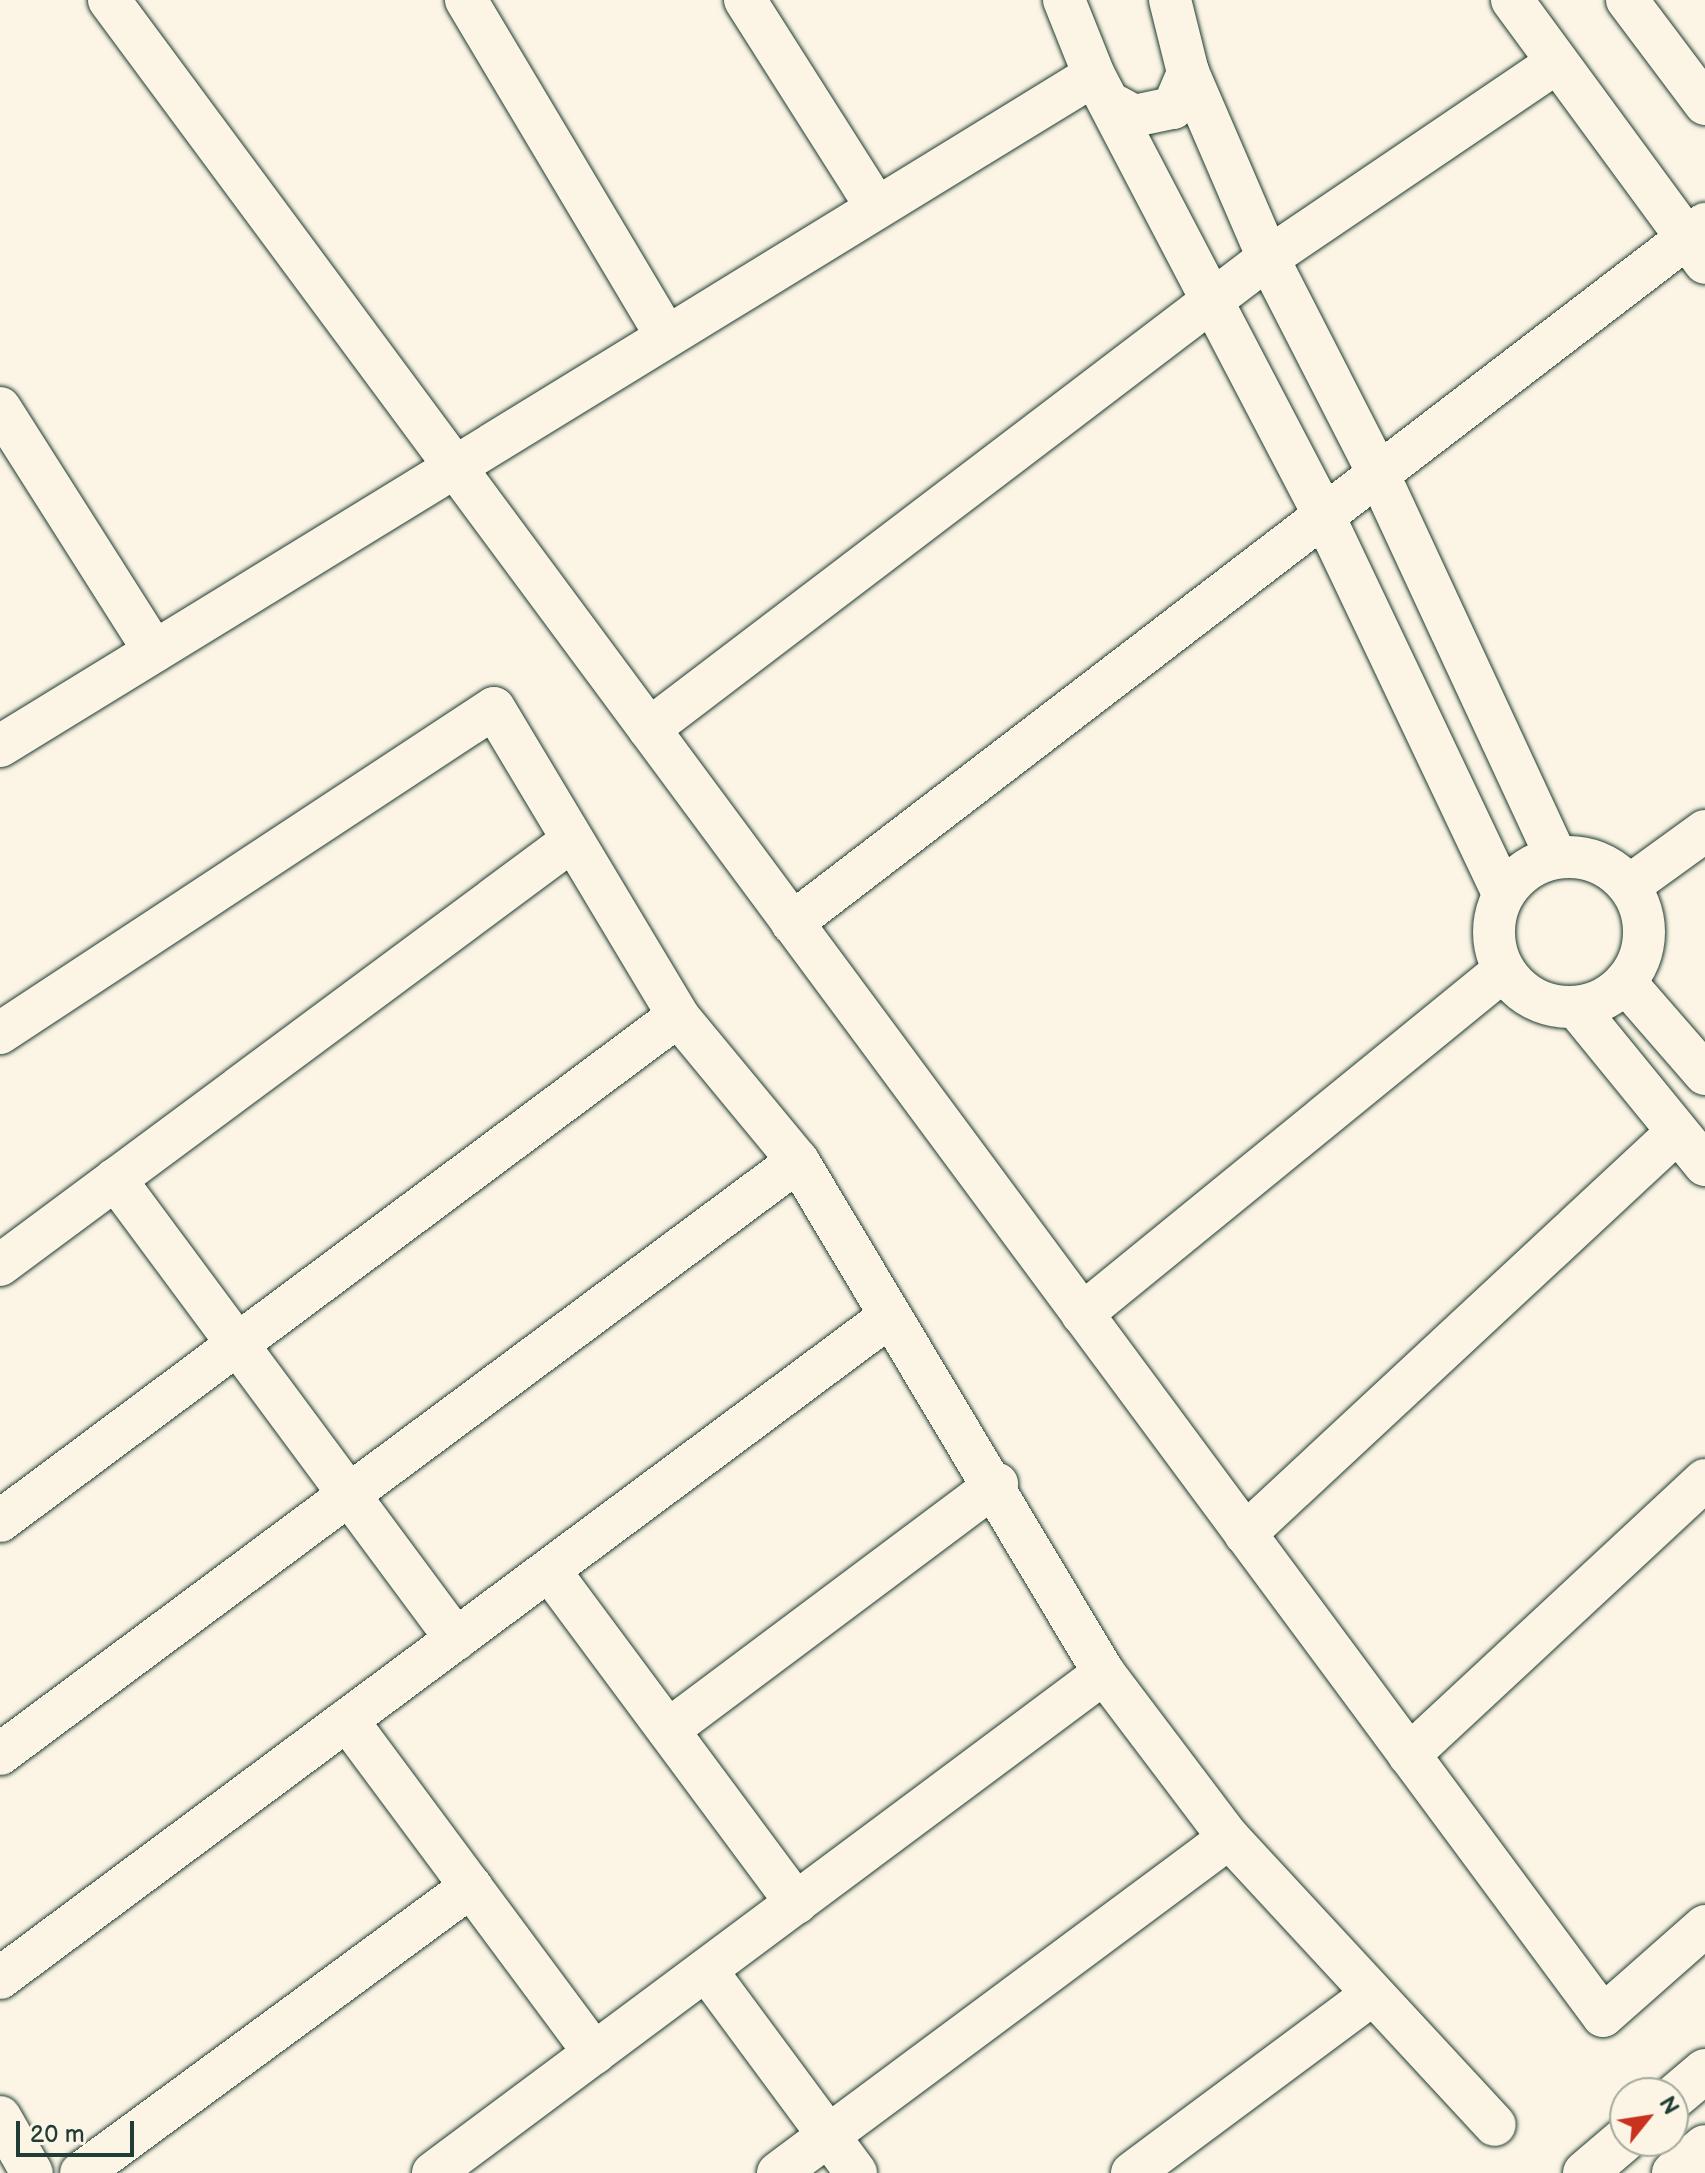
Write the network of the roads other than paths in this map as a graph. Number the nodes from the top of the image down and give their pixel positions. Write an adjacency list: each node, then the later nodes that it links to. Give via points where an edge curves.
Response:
1 (109, 0): 18 (street)
2 (466, 0): 16 (street)
3 (745, 0): 12 (street)
4 (1064, 0): 10 (street)
5 (1170, 0): 9 (street)
6 (1512, 0): 8 (street)
7 (1627, 0): 11 (street)
8 (1557, 62): 13 (street); 14 (street)
9 (1188, 72): 10 (street, via 1173,108 1155,117); 14 (street)
10 (1105, 91): 12 (street); 15 (street)
11 (1705, 104)
12 (875, 205): 16 (street)
13 (1699, 242): 19 (street)
14 (1268, 258): 15 (street); 19 (street)
15 (1215, 300): 20 (street); 22 (street)
16 (665, 334): 18 (street)
17 (0, 408): 21 (street)
18 (454, 465): 21 (street); 22 (street)
19 (1377, 471): 20 (street); 26 (street)
20 (1322, 512): 28 (street); 29 (street)
21 (154, 651): 23 (street)
22 (649, 729): 29 (street)
23 (0, 746)
24 (1705, 831): 27 (street)
25 (570, 842): 33 (street); 34 (street, via 494,708); 39 (street)
26 (1556, 857): 27 (street, via 1609,867); 28 (street, via 1535,864)
27 (1629, 886): 31 (street, via 1645,935)
28 (1503, 893): 30 (street, via 1494,945)
29 (792, 923): 41 (street)
30 (1504, 970): 32 (street, via 1535,999); 41 (street)
31 (1625, 982): 32 (street); 35 (street)
32 (1576, 1007): 36 (street)
33 (678, 1016): 37 (street); 43 (street)
34 (0, 1033)
35 (1705, 1074)
36 (1676, 1133): 38 (street); 48 (street)
37 (798, 1161): 42 (street); 46 (street)
38 (1705, 1165)
39 (115, 1179): 40 (street); 43 (street)
40 (0, 1265)
41 (1082, 1314): 48 (street)
42 (890, 1316): 45 (street); 49 (street)
43 (237, 1344): 46 (street); 47 (street)
44 (1705, 1480): 55 (street)
45 (997, 1484): 51 (street); 53 (street)
46 (349, 1494): 50 (street); 54 (street)
47 (0, 1521)
48 (1245, 1534): 55 (street)
49 (549, 1570): 50 (street); 53 (street)
50 (456, 1639): 52 (street)
51 (1104, 1673): 56 (street); 58 (street)
52 (347, 1720): 57 (street); 61 (street)
53 (668, 1730): 58 (street)
54 (0, 1754)
55 (1409, 1755): 59 (street, via 1603,2016)
56 (1229, 1838): 62 (street); 68 (street)
57 (471, 1886): 63 (street); 72 (street)
58 (796, 1903): 60 (street)
59 (1705, 1926)
60 (706, 1970): 63 (street); 68 (street)
61 (0, 1978)
62 (1372, 1995): 67 (street); 76 (street)
63 (594, 2053): 73 (street)
64 (1705, 2071): 65 (highway)
65 (1689, 2084)
66 (0, 2117): 71 (street)
67 (1495, 2125)
68 (828, 2136): 74 (street); 75 (street)
69 (1705, 2147): 78 (highway)
70 (1609, 2153): 77 (highway)
71 (32, 2173)
72 (81, 2173)
73 (433, 2173)
74 (778, 2173)
75 (856, 2173)
76 (1132, 2173)
77 (1585, 2173)
78 (1674, 2173)

